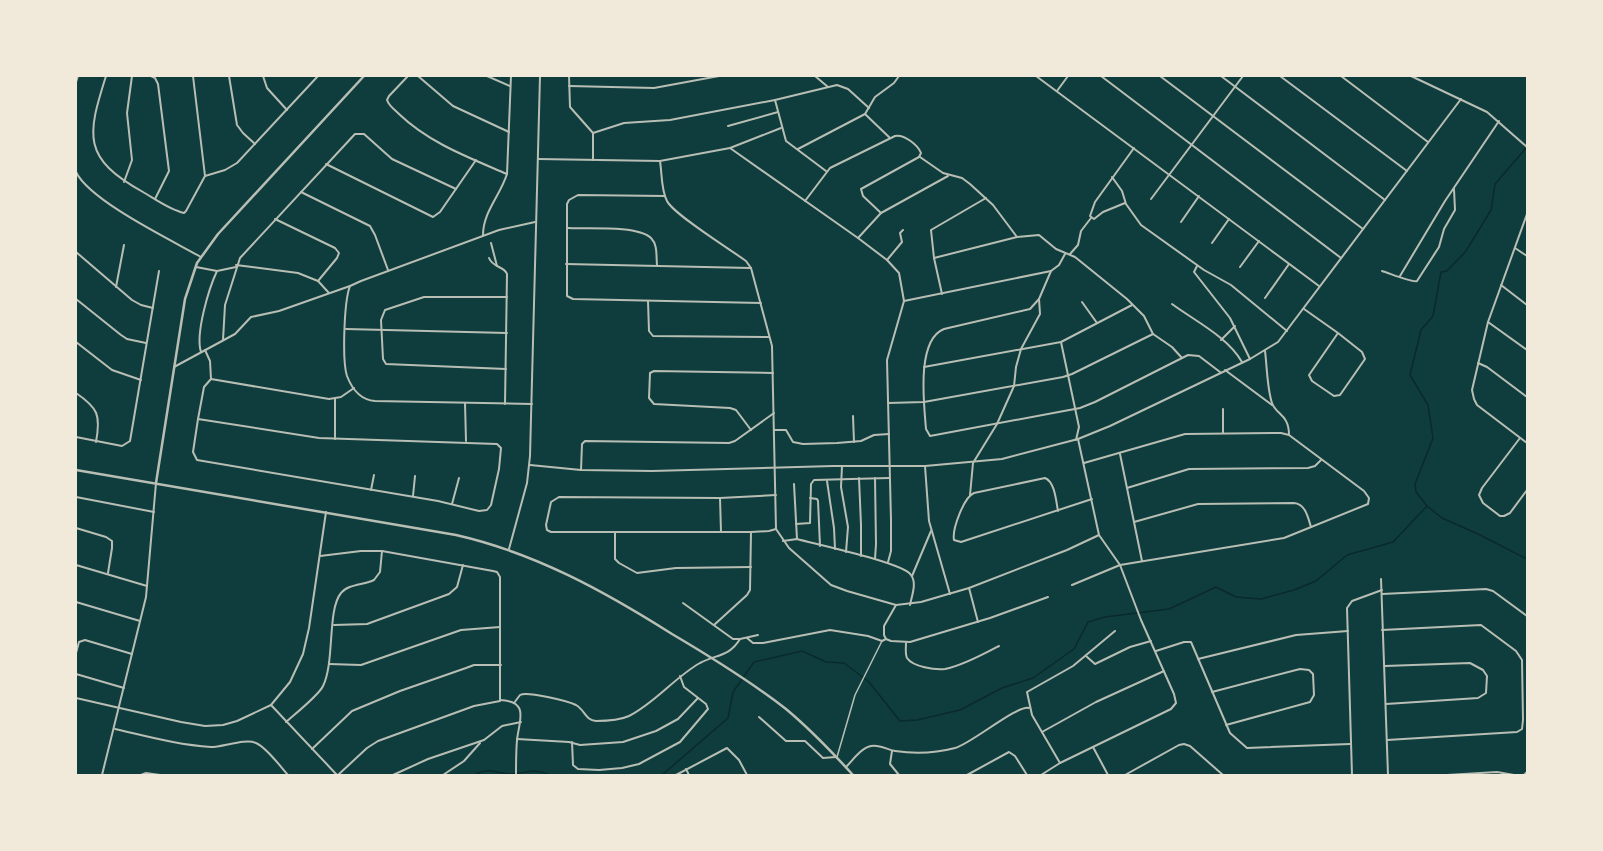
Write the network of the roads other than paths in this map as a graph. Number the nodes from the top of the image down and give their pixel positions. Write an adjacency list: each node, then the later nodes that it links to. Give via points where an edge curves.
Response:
1 (78, 76): 28 (street)
2 (106, 76): 68 (street, via 94,116 93,136 103,163)
3 (132, 76): 68 (street, via 127,114 132,160)
4 (151, 76): 76 (street, via 158,84 169,170)
5 (193, 76): 65 (street)
6 (229, 76): 48 (street, via 237,125)
7 (263, 76): 37 (street, via 267,88)
8 (318, 76): 37 (street)
9 (364, 76): 102 (street, via 218,234)
10 (408, 76): 56 (street, via 389,96 387,100 390,105 424,135)
11 (418, 76): 44 (street, via 453,106)
12 (487, 76): 29 (street)
13 (511, 76): 29 (street)
14 (540, 76): 55 (street)
15 (570, 76): 30 (street)
16 (719, 76): 30 (street, via 654,88)
17 (815, 76): 32 (street)
18 (899, 76): 36 (street, via 875,97)
19 (1036, 76): 33 (street)
20 (1068, 76): 33 (street)
21 (1100, 76): 49 (street)
22 (1160, 76): 40 (street)
23 (1221, 76): 31 (street)
24 (1243, 76): 31 (street)
25 (1280, 76): 60 (street)
26 (1341, 76): 47 (street)
27 (1411, 76): 34 (street)
28 (76, 82)
29 (510, 86): 44 (street)
30 (569, 86): 45 (street, via 571,108)
31 (1235, 86): 40 (street); 77 (street)
32 (828, 87): 35 (street); 36 (street, via 845,87)
33 (1057, 91): 52 (street)
34 (1461, 98): 41 (street); 47 (street)
35 (775, 100): 38 (street); 45 (street, via 670,120 624,123)
36 (869, 108): 39 (street)
37 (287, 110): 48 (street)
38 (778, 112): 42 (street); 43 (street)
39 (865, 114): 46 (street); 53 (street)
40 (1213, 116): 49 (street); 88 (street)
41 (1499, 121): 50 (street); 69 (street)
42 (728, 126)
43 (781, 128): 51 (street); 53 (street, via 786,141)
44 (510, 132): 63 (street)
45 (593, 133): 57 (street)
46 (890, 138): 54 (street, via 900,135 905,137 921,151); 61 (street)
47 (1428, 142): 60 (street)
48 (255, 144): 65 (street, via 231,167)
49 (1191, 145): 64 (street); 105 (street)
50 (1527, 147)
51 (730, 148): 58 (street); 78 (street)
52 (1134, 148): 64 (street); 67 (street)
53 (798, 149): 61 (street)
54 (919, 156): 66 (street); 80 (street, via 861,189 863,196)
55 (538, 159): 57 (street); 85 (street)
56 (476, 160): 63 (street); 70 (street)
57 (593, 160): 58 (street)
58 (660, 161): 72 (street)
59 (326, 164): 70 (street, via 431,217 438,215); 70 (street, via 357,133 364,134 392,159); 71 (street)
60 (1407, 171): 77 (street)
61 (826, 172): 78 (street)
62 (76, 174): 102 (street, via 106,202)
63 (507, 174): 90 (street, via 487,213)
64 (1169, 174): 73 (street); 75 (street)
65 (205, 176): 76 (street, via 186,211 182,213)
66 (948, 176): 74 (street, via 962,178); 80 (street)
67 (1112, 176): 79 (street, via 1122,191); 82 (street, via 1093,206)
68 (124, 182): 76 (street)
69 (1454, 188): 121 (street); 121 (street, via 1455,210 1444,229 1437,251 1417,281 1412,282)
70 (456, 189)
71 (300, 192): 83 (street); 116 (street, via 370,226)
72 (665, 196): 87 (street, via 574,196 568,202); 115 (street, via 673,209 740,257)
73 (1199, 196): 84 (street); 86 (street)
74 (986, 198): 91 (street); 104 (street, via 931,230)
75 (1151, 198)
76 (155, 199)
77 (1385, 200): 88 (street)
78 (805, 201): 92 (street)
79 (1125, 203): 82 (street); 112 (street, via 1141,225)
80 (881, 213): 92 (street)
81 (1527, 214): 97 (street)
82 (1091, 218): 100 (street, via 1081,231 1078,245)
83 (275, 219): 110 (street, via 243,254); 122 (street, via 338,251 337,258)
84 (1229, 219): 93 (street); 95 (street)
85 (535, 222): 90 (street); 184 (street)
86 (1181, 222)
87 (567, 228): 107 (street); 109 (street, via 627,230 646,235 656,247)
88 (1363, 229): 105 (street)
89 (903, 230): 106 (street, via 900,233 902,242)
90 (483, 235): 116 (street)
91 (1017, 237): 99 (street, via 1039,234); 104 (street)
92 (858, 238): 106 (street)
93 (1259, 241): 108 (street); 114 (street)
94 (490, 243): 111 (street)
95 (1212, 243)
96 (124, 245): 126 (street)
97 (1514, 248): 101 (street); 123 (street)
98 (76, 252): 126 (street)
99 (1065, 254): 100 (street); 119 (street, via 1059,265)
100 (1070, 254): 138 (street)
101 (1527, 256)
102 (201, 257): 113 (street)
103 (489, 258): 111 (street, via 492,264)
104 (934, 258): 128 (street)
105 (1341, 258): 125 (street)
106 (887, 260): 134 (street, via 899,273)
107 (566, 264): 109 (street); 133 (street, via 566,295 573,299)
108 (1289, 264): 125 (street); 130 (street)
109 (657, 265): 115 (street)
110 (236, 266): 118 (street); 122 (street, via 298,274); 152 (street, via 226,305)
111 (497, 266): 129 (street, via 507,272)
112 (1197, 266): 144 (street, via 1195,274); 147 (street, via 1230,285)
113 (195, 267): 118 (street); 166 (street, via 185,299)
114 (1240, 267)
115 (751, 268): 136 (street)
116 (388, 270): 124 (street)
117 (159, 271): 140 (street)
118 (216, 271): 161 (street, via 207,297 199,342)
119 (1051, 271): 128 (street); 132 (street)
120 (1382, 271): 121 (street)
121 (1400, 276)
122 (318, 281): 127 (street)
123 (1501, 285): 139 (street); 142 (street)
124 (350, 286): 127 (street); 145 (street, via 346,301)
125 (1319, 286): 141 (street)
126 (116, 287): 140 (street, via 136,303)
127 (329, 293): 152 (street, via 279,311 251,317 235,334)
128 (942, 294): 134 (street)
129 (507, 297): 146 (street, via 419,298 384,310); 148 (street)
130 (1265, 298)
131 (76, 299): 156 (street, via 127,339)
132 (1039, 299): 157 (street, via 1039,318); 167 (street, via 1026,311 939,331 930,344)
133 (648, 301): 136 (street); 151 (street, via 649,331 653,336)
134 (904, 301): 180 (street, via 888,352)
135 (1082, 302): 143 (street)
136 (761, 303): 151 (street)
137 (1172, 304): 153 (street)
138 (1132, 305): 143 (street); 150 (street, via 1144,316)
139 (1527, 305)
140 (152, 308): 156 (street)
141 (1304, 309): 147 (street); 149 (street)
142 (1488, 322): 159 (street); 165 (street)
143 (1097, 323): 155 (street)
144 (1235, 326): 153 (street); 163 (street)
145 (345, 329): 146 (street); 176 (street, via 346,371)
146 (381, 330): 148 (street); 168 (street, via 383,359 386,364)
147 (1287, 331): 160 (street, via 1278,342)
148 (506, 333): 168 (street)
149 (1338, 333): 149 (street, via 1309,375 1312,381 1334,396 1340,395 1365,359 1362,352)
150 (1153, 334): 162 (street, via 1172,347); 172 (street)
151 (769, 337): 171 (street)
152 (223, 340): 158 (street)
153 (1221, 340): 164 (street)
154 (76, 342): 174 (street, via 112,370)
155 (1060, 342): 157 (street); 172 (street)
156 (146, 343): 174 (street)
157 (1021, 349): 167 (street); 175 (street)
158 (205, 350): 161 (street); 173 (street, via 210,361)
159 (1527, 350)
160 (1265, 351): 163 (street); 185 (street)
161 (201, 352): 166 (street)
162 (1182, 358): 170 (street, via 1199,356); 186 (street)
163 (1250, 359): 164 (street)
164 (1242, 362): 169 (street)
165 (1478, 363): 178 (street); 198 (street, via 1472,390 1475,402)
166 (174, 367): 224 (street)
167 (924, 368): 181 (street)
168 (506, 369): 183 (street)
169 (1225, 370): 170 (street); 185 (street)
170 (1220, 372): 200 (street)
171 (773, 373): 188 (street); 192 (street, via 650,373 649,398 654,404 730,408 736,410)
172 (1069, 375): 175 (street); 186 (street)
173 (211, 379): 179 (street); 190 (street, via 204,387)
174 (141, 380): 201 (street, via 129,443 122,446)
175 (1014, 386): 181 (street); 191 (street)
176 (354, 388): 179 (street); 182 (street, via 362,397 372,401)
177 (76, 393): 201 (street, via 88,401 96,412 99,423)
178 (1527, 397)
179 (335, 399): 199 (street)
180 (888, 402): 181 (street); 195 (street)
181 (924, 402): 191 (street, via 926,429 930,436)
182 (466, 403): 183 (street); 202 (street)
183 (505, 404): 184 (street)
184 (532, 404): 209 (street)
185 (1272, 404): 196 (street, via 1284,418)
186 (1076, 409): 191 (street); 200 (street, via 1079,429)
187 (1223, 409): 194 (street)
188 (774, 414): 192 (street); 193 (street)
189 (852, 416): 203 (street)
190 (198, 419): 199 (street); 227 (street, via 193,452 197,460)
191 (997, 424): 207 (street)
192 (751, 430): 215 (street, via 729,444 585,440 582,444)
193 (774, 430): 203 (street, via 786,430 793,442 798,444); 213 (street)
194 (1224, 433): 196 (street); 205 (street, via 1175,436)
195 (889, 434): 203 (street, via 874,435 866,440); 211 (street)
196 (1289, 435): 206 (street)
197 (76, 437): 201 (street)
198 (1520, 438): 204 (street); 228 (street, via 1479,495 1483,503 1500,516 1504,516 1510,513)
199 (335, 439): 202 (street)
200 (1077, 440): 207 (street, via 1022,455); 208 (street)
201 (96, 442)
202 (466, 442): 236 (street, via 499,444 502,452 491,505 487,510 479,511)
203 (854, 442)
204 (1527, 442)
205 (1120, 454): 208 (street); 226 (street)
206 (1321, 460): 226 (street, via 1308,468 1189,469); 242 (street, via 1367,494 1369,501 1364,507)
207 (973, 463): 212 (street); 230 (street)
208 (1084, 463): 235 (street)
209 (530, 465): 215 (street); 253 (street)
210 (842, 466): 211 (street); 213 (street); 223 (street)
211 (890, 466): 212 (street); 221 (street)
212 (925, 466): 245 (street, via 927,506)
213 (775, 468): 215 (street); 229 (street)
214 (76, 470): 224 (street)
215 (581, 470)
216 (374, 475): 227 (street)
217 (415, 476): 231 (street)
218 (459, 478): 236 (street)
219 (859, 478): 220 (street); 223 (street); 258 (street)
220 (875, 478): 221 (street); 259 (street)
221 (889, 478): 261 (street, via 891,544)
222 (827, 480): 223 (street); 234 (street, via 812,481); 254 (street)
223 (842, 480): 256 (street, via 848,527)
224 (156, 483): 238 (street); 239 (street)
225 (794, 484): 241 (street)
226 (1127, 488): 240 (street)
227 (371, 490): 231 (street)
228 (1527, 490)
229 (776, 495): 233 (street); 244 (street)
230 (970, 495): 237 (street, via 1045,478 1052,484); 237 (street, via 954,533 954,540 961,542)
231 (413, 496): 236 (street)
232 (76, 497): 238 (street)
233 (720, 498): 246 (street, via 559,497 551,502 546,525 549,531); 247 (street)
234 (810, 498): 241 (street, via 809,524); 252 (street, via 818,501)
235 (1092, 500): 237 (street); 249 (street)
236 (452, 504)
237 (1058, 511)
238 (154, 512): 269 (street)
239 (326, 512): 253 (street, via 456,535); 257 (street)
240 (1134, 522): 242 (street, via 1198,504 1294,503 1303,507); 260 (street)
241 (796, 524): 250 (street)
242 (1311, 527): 260 (street, via 1269,541)
243 (76, 528): 266 (street, via 112,541)
244 (776, 529): 248 (street); 251 (street)
245 (932, 530): 267 (street); 273 (street)
246 (615, 532): 247 (street); 265 (street, via 615,559 619,564 636,572 676,568)
247 (721, 532): 248 (street)
248 (751, 532): 265 (street)
249 (1099, 535): 264 (street); 271 (street)
250 (797, 539): 251 (street); 252 (street)
251 (783, 541): 279 (street, via 831,585)
252 (820, 546): 254 (street)
253 (509, 549): 301 (street, via 578,578)
254 (835, 550): 256 (street)
255 (382, 551): 257 (street); 262 (street); 283 (street, via 380,572 374,580 349,587 340,593 335,607)
256 (846, 552): 258 (street)
257 (320, 556): 316 (street, via 304,654 290,682)
258 (861, 556): 259 (street)
259 (875, 559): 261 (street)
260 (1142, 560): 264 (street)
261 (888, 562): 267 (street, via 903,568)
262 (463, 564): 283 (street, via 457,587 452,592 367,624); 285 (street, via 498,573)
263 (76, 565): 266 (street)
264 (1120, 566): 270 (street); 294 (street)
265 (751, 567): 284 (street, via 750,592)
266 (108, 573): 269 (street)
267 (912, 576): 278 (street, via 914,583)
268 (1381, 579): 272 (street)
269 (147, 586): 281 (street)
270 (1072, 586)
271 (969, 588): 273 (street); 282 (street)
272 (1382, 590): 274 (street); 288 (street, via 1350,602 1347,608)
273 (950, 594): 278 (street)
274 (1382, 594): 280 (street, via 1486,589 1493,591); 286 (street)
275 (1048, 597): 282 (street)
276 (76, 602): 281 (street)
277 (683, 603): 284 (street)
278 (910, 604): 279 (street)
279 (896, 605): 292 (street, via 883,629)
280 (1527, 616)
281 (140, 621): 299 (street)
282 (978, 622): 295 (street)
283 (334, 625): 303 (street)
284 (714, 625): 291 (street, via 730,637)
285 (500, 627): 303 (street, via 461,630 361,665); 304 (street)
286 (1382, 630): 305 (street); 326 (street, via 1481,625 1520,655 1524,671 1523,725 1517,732)
287 (1115, 631): 300 (street, via 1099,642)
288 (1348, 632): 302 (street, via 1296,635); 329 (street)
289 (758, 635): 290 (street)
290 (747, 638): 291 (street); 293 (street, via 762,643 830,630)
291 (740, 639): 301 (street, via 730,652)
292 (886, 639): 293 (street); 295 (street)
293 (882, 641): 333 (street, via 855,695)
294 (1151, 641): 297 (street); 300 (street, via 1130,647 1095,664)
295 (906, 643): 296 (street, via 909,660 922,666 943,669 973,659)
296 (999, 646)
297 (1156, 651): 302 (street, via 1189,641 1193,644); 306 (street)
298 (76, 653): 299 (street, via 79,642 85,640)
299 (132, 654): 309 (street)
300 (1086, 656): 317 (street, via 1028,691)
301 (710, 657): 308 (street); 333 (street, via 792,714)
302 (1198, 659): 310 (street)
303 (329, 664): 320 (street, via 323,687)
304 (501, 664): 313 (street); 331 (street, via 474,665 352,711)
305 (1385, 666): 315 (street); 315 (street, via 1470,663 1483,670 1488,681 1487,690 1482,698)
306 (1164, 671): 324 (street, via 1096,702); 330 (street, via 1176,699 1172,708)
307 (76, 674): 309 (street)
308 (680, 676): 312 (street, via 684,687); 314 (street, via 633,713 608,720 589,719 576,705 530,693 520,695)
309 (124, 688): 318 (street)
310 (1212, 692): 322 (street); 322 (street, via 1300,669 1309,670 1313,674 1314,695 1310,702)
311 (76, 698): 318 (street)
312 (698, 698): 328 (street, via 678,720 636,739 588,745); 328 (street, via 708,709 682,740 639,764 613,769 576,768 572,763)
313 (500, 700): 314 (street); 342 (street, via 496,703 474,706 378,740)
314 (514, 703): 321 (street, via 520,708)
315 (1386, 704): 326 (street)
316 (271, 705): 318 (street, via 237,721 211,726 192,725); 320 (street)
317 (1029, 708): 324 (street); 332 (street, via 1011,715 959,747 931,753)
318 (119, 709): 323 (street)
319 (759, 717): 333 (street, via 786,741 805,741 823,758)
320 (286, 722): 331 (street)
321 (521, 722): 325 (street); 327 (street, via 502,726)
322 (1226, 725): 329 (street, via 1230,734 1249,749)
323 (115, 728): 338 (street); 341 (street, via 174,742 211,747 253,742 260,745)
324 (1042, 732): 334 (street)
325 (517, 739): 328 (street); 345 (street)
326 (1387, 740): 358 (street)
327 (480, 742): 343 (street, via 428,759); 344 (street, via 464,761)
328 (572, 742)
329 (1350, 744): 357 (street)
330 (1093, 747): 334 (street); 354 (street)
331 (312, 749): 342 (street)
332 (892, 751): 335 (street, via 878,745 868,747); 350 (street, via 890,764)
333 (836, 757): 335 (street)
334 (1060, 763): 353 (street)
335 (845, 767): 349 (street)
336 (686, 769): 346 (street); 347 (street); 348 (street, via 727,748 739,760)
337 (1527, 772): 361 (street)
338 (102, 775)
339 (141, 775): 340 (street)
340 (160, 775)
341 (288, 775)
342 (337, 775)
343 (393, 775)
344 (443, 775)
345 (516, 775)
346 (676, 775)
347 (689, 775)
348 (747, 775)
349 (853, 775)
350 (899, 775)
351 (967, 775): 352 (street, via 1009,752 1016,756)
352 (1027, 775)
353 (1041, 775)
354 (1108, 775)
355 (1125, 775): 356 (street, via 1184,744 1192,747)
356 (1223, 775)
357 (1352, 775)
358 (1388, 775)
359 (1447, 775): 360 (street, via 1497,772)
360 (1514, 775)
361 (1524, 775)

